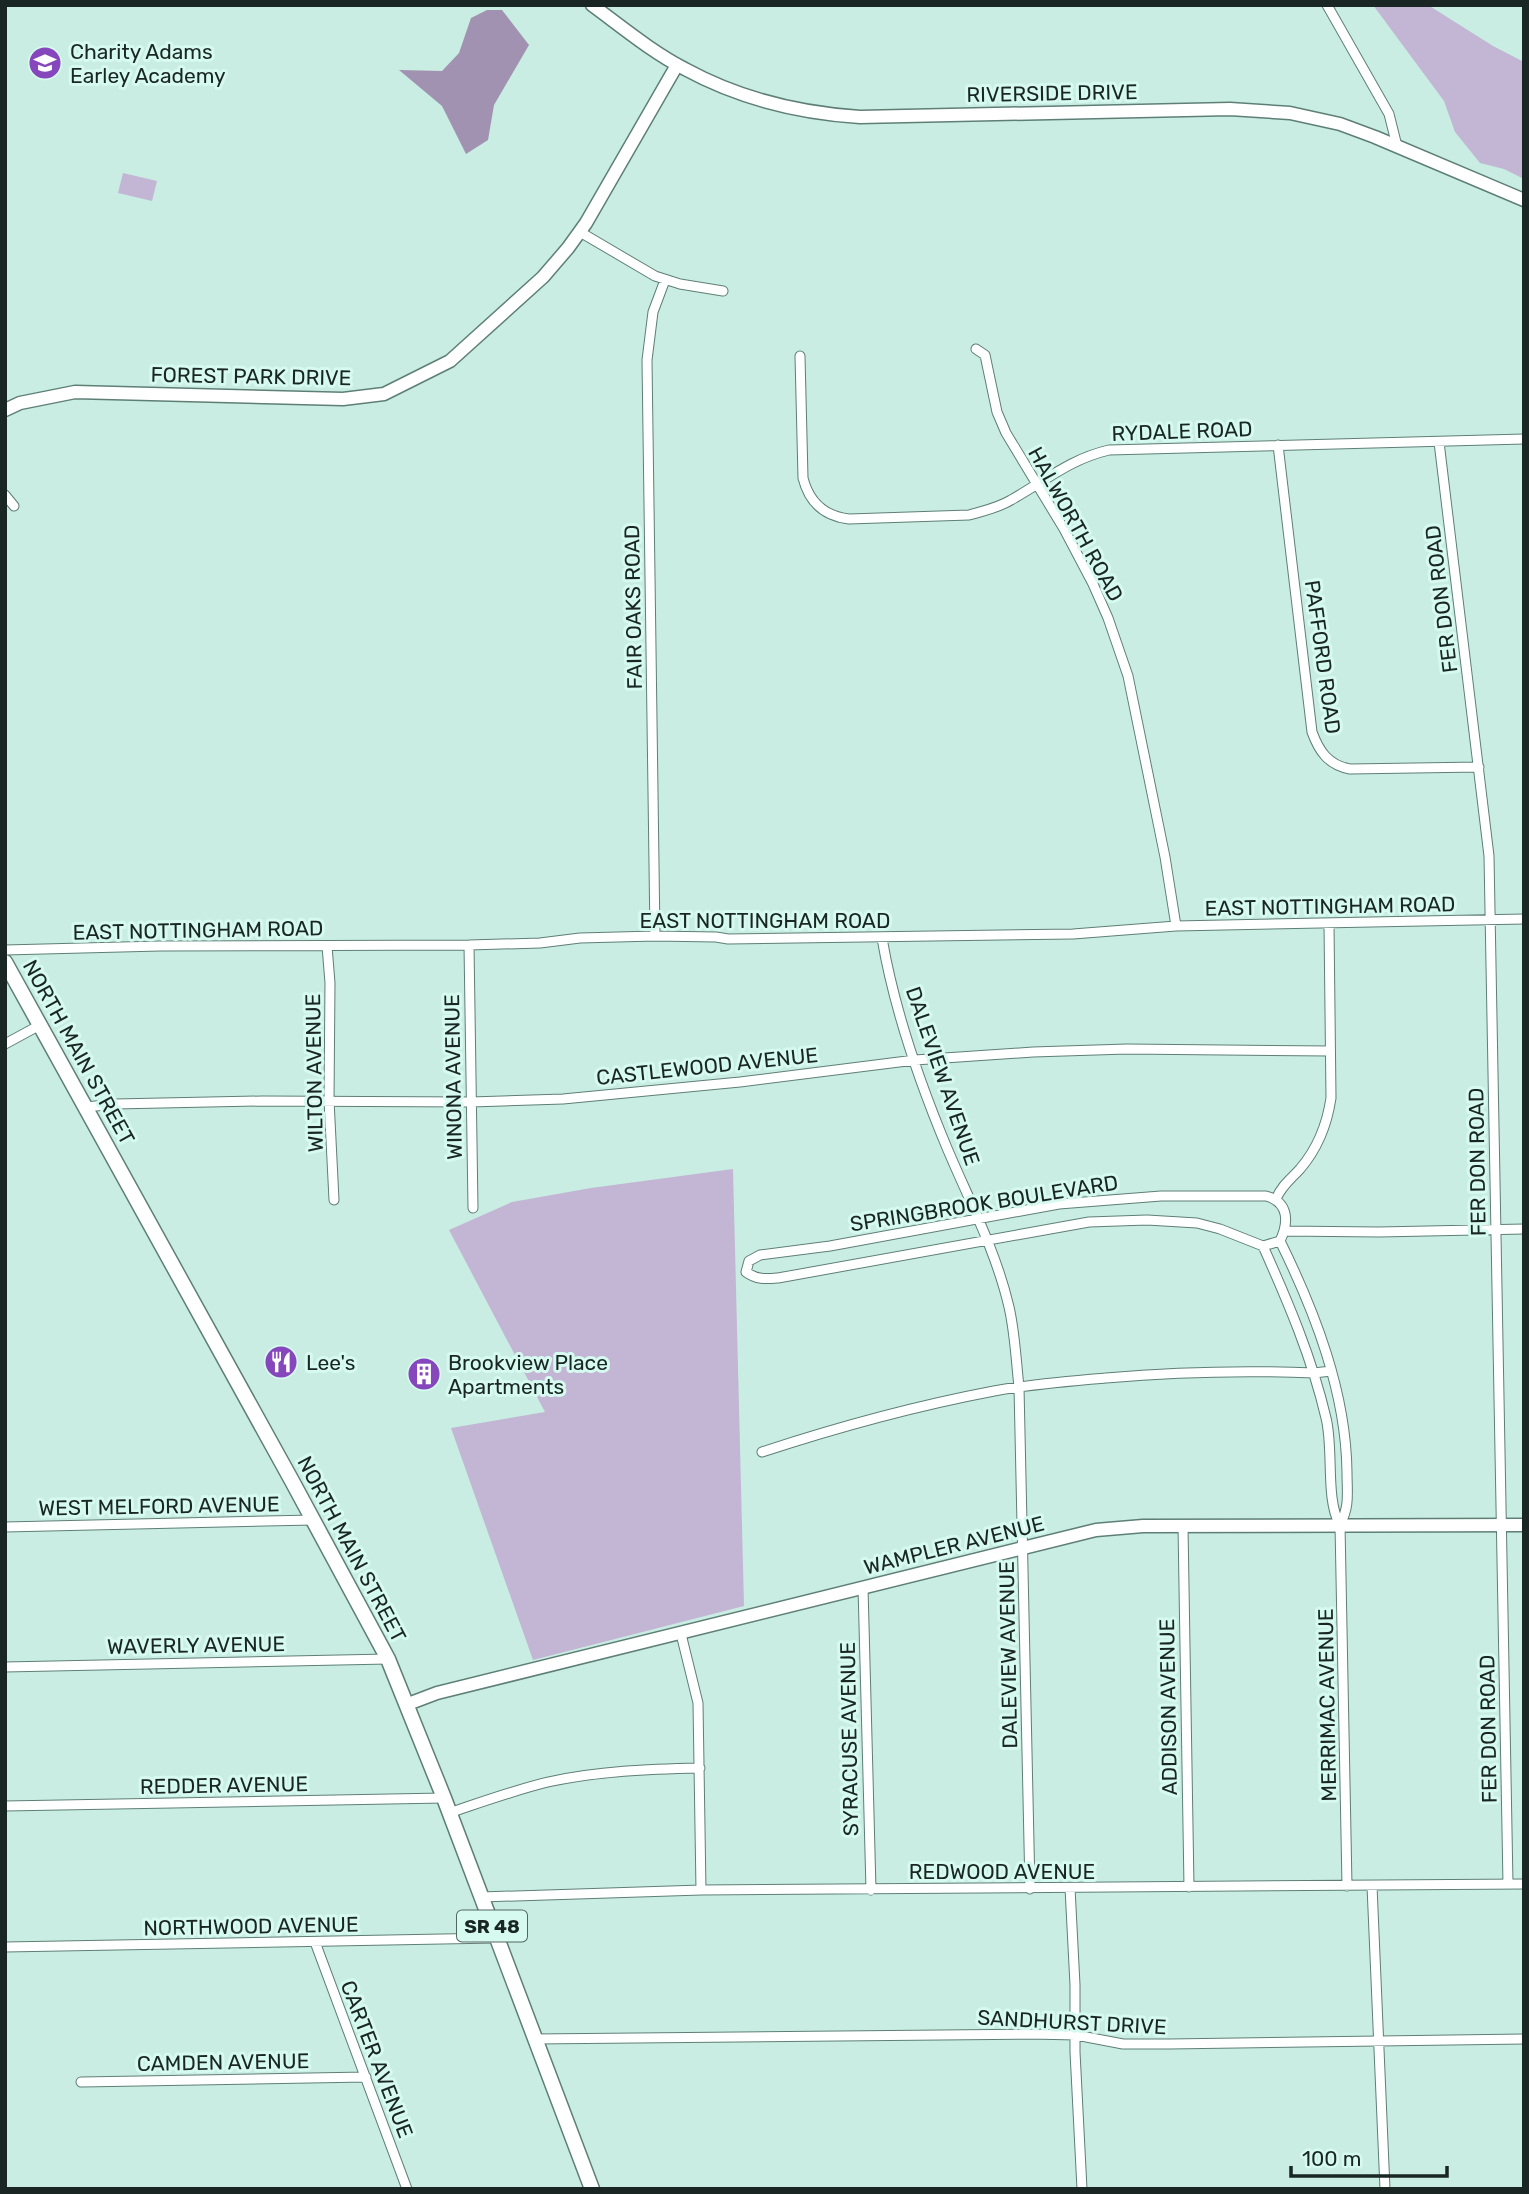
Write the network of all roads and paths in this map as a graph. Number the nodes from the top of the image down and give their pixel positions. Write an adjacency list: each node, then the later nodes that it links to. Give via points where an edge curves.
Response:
1 (592, 5): 3 (street, RIVERSIDE DRIVE)
2 (1327, 5): 4 (street, via 1389,114)
3 (677, 65): 4 (street, RIVERSIDE DRIVE, via 751,98 829,114 1254,109 1314,117); 6 (street, FOREST PARK DRIVE)
4 (1397, 146): 5 (street, RIVERSIDE DRIVE)
5 (1524, 200)
6 (580, 232): 7 (street); 11 (street, FOREST PARK DRIVE, via 542,277 450,361 384,394 343,399 75,392)
7 (665, 280): 8 (street); 23 (street, FAIR OAKS ROAD, via 653,312 647,360)
8 (723, 291)
9 (976, 349): 15 (street, HALWORTH ROAD, via 985,355 1006,433)
10 (800, 356): 15 (street, RYDALE ROAD, via 803,478 818,507 831,515 849,519 969,515 999,506)
11 (5, 410)
12 (1524, 439): 13 (street, RYDALE ROAD)
13 (1439, 442): 14 (street, RYDALE ROAD); 18 (street, FER DON ROAD)
14 (1278, 445): 15 (street, RYDALE ROAD, via 1109,450 1075,461); 18 (street, PAFFORD ROAD, via 1312,732 1320,750 1329,761 1350,769)
15 (1036, 484): 22 (street, HALWORTH ROAD, via 1093,584 1128,676)
16 (5, 495): 17 (street)
17 (14, 506)
18 (1479, 767): 20 (street, FER DON ROAD, via 1489,856)
19 (1524, 919): 20 (street, EAST NOTTINGHAM ROAD)
20 (1490, 920): 21 (street, EAST NOTTINGHAM ROAD); 41 (street, FER DON ROAD)
21 (1329, 924): 22 (street, EAST NOTTINGHAM ROAD); 31 (street)
22 (1176, 926): 24 (street, EAST NOTTINGHAM ROAD, via 1073,934)
23 (655, 936): 24 (street, EAST NOTTINGHAM ROAD); 25 (street, EAST NOTTINGHAM ROAD)
24 (883, 938): 32 (street, DALEVIEW AVENUE)
25 (469, 945): 26 (street, EAST NOTTINGHAM ROAD); 34 (street, WINONA AVENUE)
26 (327, 946): 27 (street, EAST NOTTINGHAM ROAD); 33 (street, WILTON AVENUE)
27 (5, 950)
28 (5, 962): 29 (main road, NORTH MAIN STREET / SR 48)
29 (40, 1025): 30 (street); 35 (main road, NORTH MAIN STREET / SR 48)
30 (5, 1044)
31 (1330, 1051): 32 (street, CASTLEWOOD AVENUE, via 1127,1049); 36 (street, via 1331,1098 1324,1132)
32 (915, 1060): 34 (street, CASTLEWOOD AVENUE, via 624,1095); 39 (street, DALEVIEW AVENUE)
33 (329, 1100): 34 (street, CASTLEWOOD AVENUE); 35 (street, CASTLEWOOD AVENUE); 37 (street, WILTON AVENUE)
34 (471, 1102): 38 (street, WINONA AVENUE)
35 (86, 1107): 49 (main road, NORTH MAIN STREET / SR 48)
36 (1276, 1199): 39 (street, SPRINGBROOK BOULEVARD, via 1119,1198); 42 (street, via 1283,1207)
37 (334, 1200)
38 (473, 1208)
39 (978, 1218): 43 (street, DALEVIEW AVENUE); 43 (street, SPRINGBROOK BOULEVARD, via 760,1255 749,1261 747,1272 763,1279 779,1278)
40 (1524, 1229): 41 (street)
41 (1496, 1230): 42 (street); 51 (street, FER DON ROAD)
42 (1282, 1236): 44 (street); 45 (street, MERRIMAC AVENUE)
43 (987, 1240): 44 (street, SPRINGBROOK BOULEVARD, via 1089,1222 1147,1220 1197,1223); 47 (street, DALEVIEW AVENUE, via 1010,1310)
44 (1263, 1246): 46 (street, MERRIMAC AVENUE)
45 (1331, 1371): 46 (street); 50 (street, MERRIMAC AVENUE, via 1347,1441 1348,1511)
46 (1314, 1373): 47 (street, via 1186,1372); 50 (street, MERRIMAC AVENUE, via 1330,1439 1333,1513)
47 (1018, 1387): 48 (street, via 843,1425); 55 (street, DALEVIEW AVENUE)
48 (762, 1452)
49 (313, 1520): 54 (street, WEST MELFORD AVENUE); 58 (main road, NORTH MAIN STREET / SR 48)
50 (1340, 1525): 51 (street, WAMPLER AVENUE); 53 (street, WAMPLER AVENUE); 67 (street, MERRIMAC AVENUE)
51 (1502, 1525): 52 (street, WAMPLER AVENUE); 65 (street, FER DON ROAD)
52 (1524, 1525)
53 (1183, 1526): 55 (street, WAMPLER AVENUE, via 1096,1530); 69 (street, ADDISON AVENUE)
54 (5, 1527)
55 (1023, 1548): 56 (street, WAMPLER AVENUE); 71 (street, DALEVIEW AVENUE)
56 (863, 1587): 57 (street, WAMPLER AVENUE); 73 (street, SYRACUSE AVENUE)
57 (681, 1634): 60 (street, WAMPLER AVENUE); 61 (street, via 698,1703)
58 (388, 1659): 59 (street, WAVERLY AVENUE); 60 (main road, NORTH MAIN STREET / SR 48)
59 (5, 1667)
60 (408, 1704): 62 (main road, NORTH MAIN STREET / SR 48)
61 (699, 1768): 64 (street, via 571,1778); 72 (street)
62 (444, 1798): 63 (street, REDDER AVENUE); 64 (main road, NORTH MAIN STREET / SR 48)
63 (5, 1806)
64 (449, 1813): 74 (main road, NORTH MAIN STREET / SR 48)
65 (1508, 1884): 66 (street, REDWOOD AVENUE); 68 (street, REDWOOD AVENUE)
66 (1524, 1884)
67 (1347, 1886): 68 (street, REDWOOD AVENUE); 69 (street, REDWOOD AVENUE)
68 (1373, 1886): 81 (street)
69 (1189, 1887): 70 (street, REDWOOD AVENUE)
70 (1070, 1888): 71 (street, REDWOOD AVENUE); 78 (street)
71 (1030, 1889): 73 (street, REDWOOD AVENUE)
72 (701, 1890): 73 (street, REDWOOD AVENUE); 74 (street, REDWOOD AVENUE)
73 (871, 1890)
74 (481, 1897): 75 (main road, NORTH MAIN STREET / SR 48)
75 (496, 1938): 76 (street, NORTHWOOD AVENUE); 79 (main road, NORTH MAIN STREET / SR 48)
76 (315, 1942): 77 (street, NORTHWOOD AVENUE); 82 (street, CARTER AVENUE)
77 (5, 1947)
78 (1076, 2035): 79 (street, SANDHURST DRIVE); 81 (street, SANDHURST DRIVE, via 1123,2044); 86 (street)
79 (534, 2039): 85 (main road, NORTH MAIN STREET / SR 48)
80 (1524, 2039): 81 (street, SANDHURST DRIVE)
81 (1379, 2040): 87 (street)
82 (366, 2077): 83 (street, CAMDEN AVENUE); 84 (street, CARTER AVENUE)
83 (81, 2082)
84 (407, 2189)
85 (592, 2189)
86 (1082, 2189)
87 (1385, 2189)

